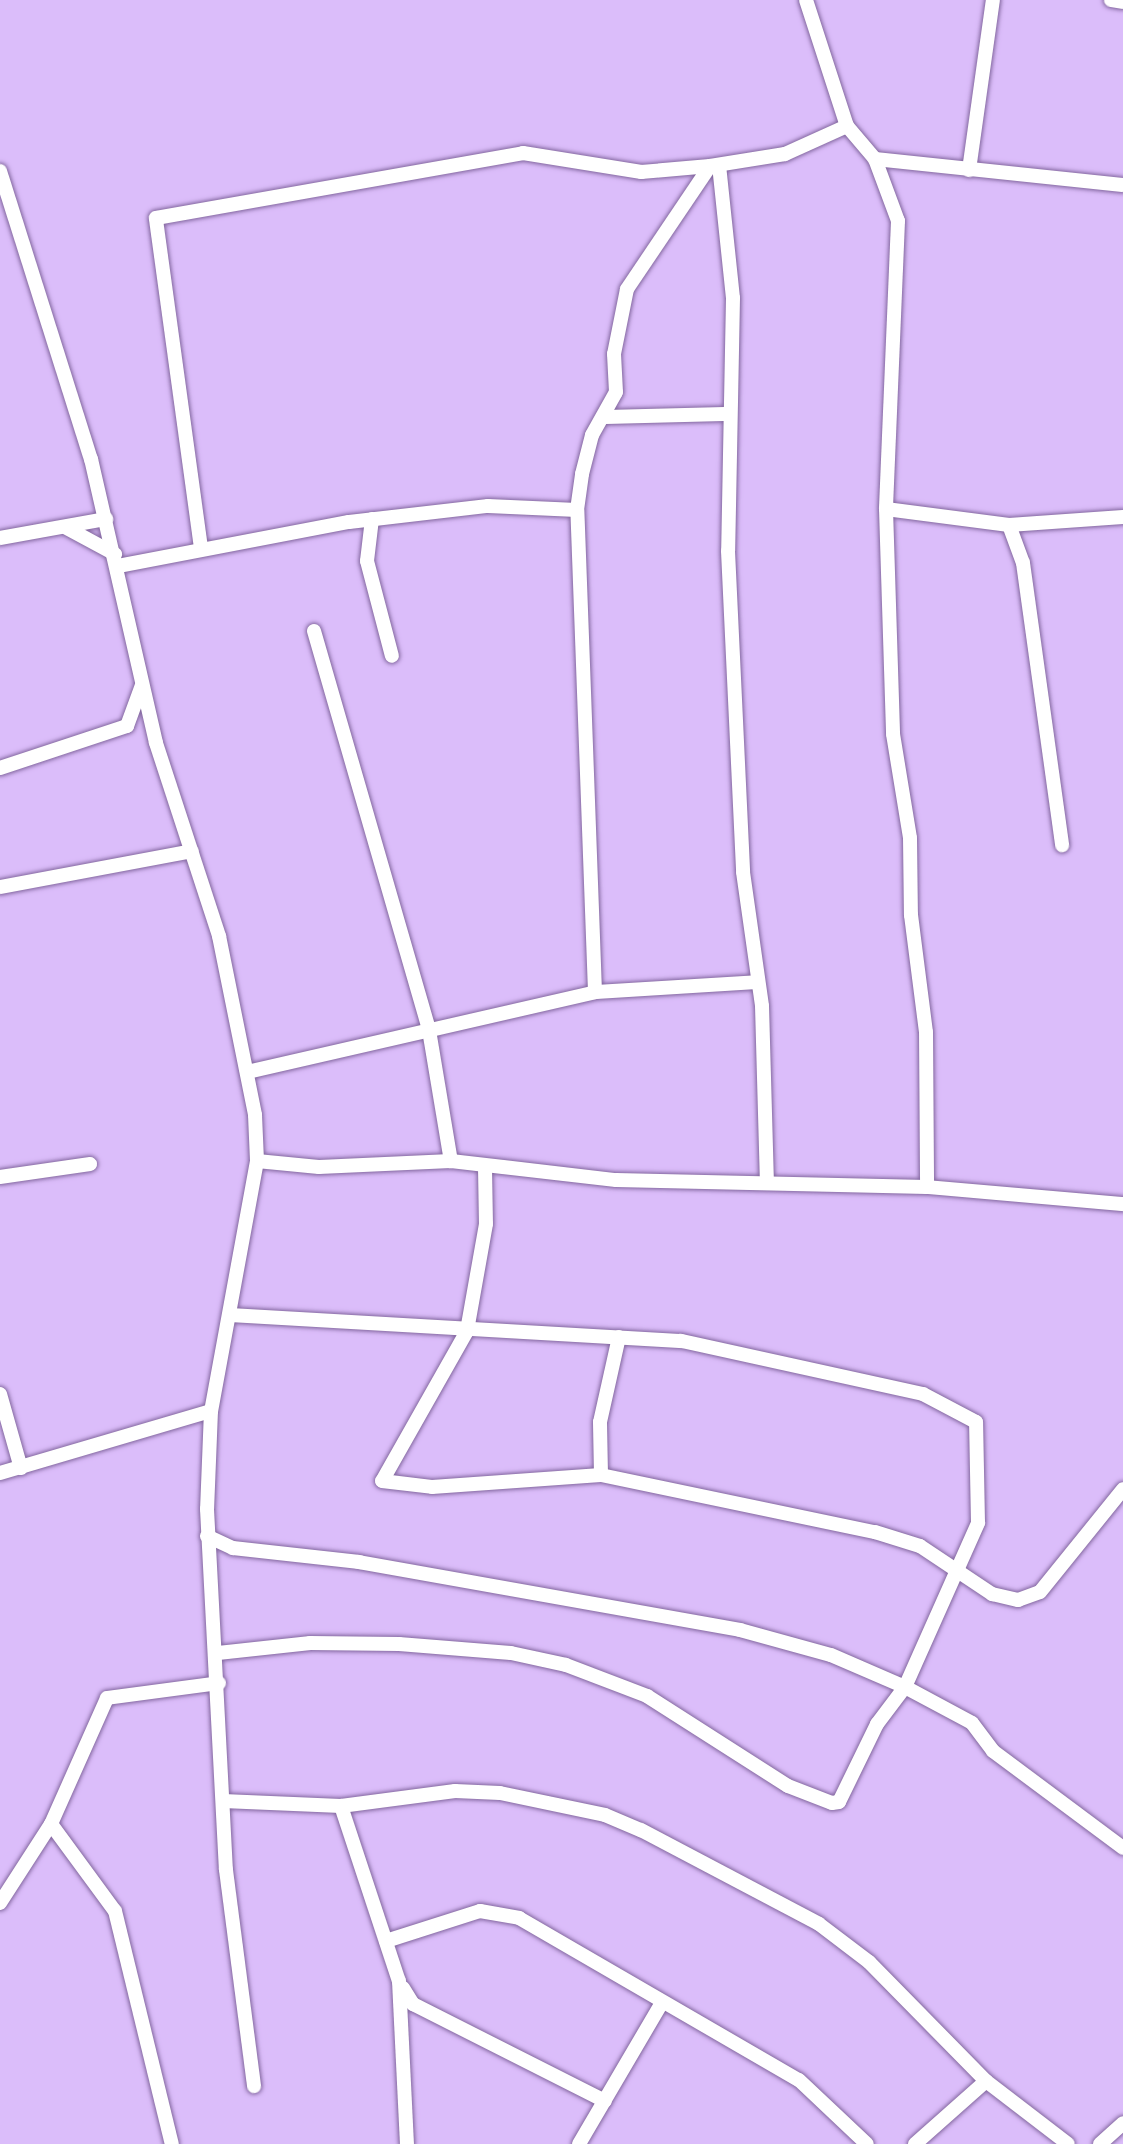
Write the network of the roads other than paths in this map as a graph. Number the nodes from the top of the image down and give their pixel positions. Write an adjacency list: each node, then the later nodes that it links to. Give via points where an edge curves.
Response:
1 (806, 0): 5 (street)
2 (993, 0): 8 (street)
3 (1111, 0): 4 (street)
4 (1123, 2)
5 (847, 126): 6 (street); 7 (street, via 785,154)
6 (875, 159): 8 (street); 13 (street, via 898,220)
7 (714, 166): 11 (street, via 733,298); 12 (street, via 626,289 614,354 616,392); 21 (street, via 641,172 523,153 156,218)
8 (969, 170): 10 (street)
9 (0, 171): 16 (street)
10 (1123, 184)
11 (727, 414): 12 (street); 30 (street, via 743,872)
12 (603, 417): 14 (street, via 588,445)
13 (886, 508): 18 (street); 40 (street, via 893,734 910,838 926,1032)
14 (578, 510): 17 (street, via 488,506); 31 (street)
15 (1123, 517): 18 (street)
16 (106, 518): 19 (street); 22 (street)
17 (372, 520): 21 (street); 24 (street, via 367,561)
18 (1009, 525): 27 (street, via 1023,563)
19 (64, 527): 20 (street); 22 (street)
20 (0, 538)
21 (200, 548): 22 (street)
22 (116, 560): 25 (street)
23 (314, 631): 32 (street)
24 (392, 656)
25 (142, 684): 26 (street, via 128,726); 28 (street)
26 (0, 768)
27 (1062, 846)
28 (192, 851): 29 (street); 33 (street, via 219,936)
29 (0, 887)
30 (758, 982): 31 (street); 39 (street)
31 (596, 992): 32 (street)
32 (429, 1030): 33 (street); 35 (street)
33 (246, 1072): 34 (street)
34 (257, 1161): 35 (street, via 319,1168); 42 (street)
35 (451, 1161): 37 (street)
36 (90, 1164): 38 (street)
37 (485, 1168): 39 (street, via 616,1180); 43 (street, via 484,1242)
38 (0, 1176)
39 (767, 1180): 40 (street)
40 (927, 1187): 41 (street)
41 (1123, 1204)
42 (233, 1315): 43 (street); 46 (street)
43 (467, 1331): 44 (street); 49 (street, via 382,1480 432,1486)
44 (619, 1337): 49 (street, via 600,1422); 52 (street, via 778,1358 923,1394 966,1412 978,1437 978,1523)
45 (0, 1394): 47 (street)
46 (212, 1411): 47 (street); 51 (street)
47 (21, 1468): 48 (street)
48 (0, 1473)
49 (601, 1475): 52 (street, via 816,1516 920,1546)
50 (1123, 1489): 52 (street, via 1030,1598 992,1594)
51 (207, 1536): 53 (street); 55 (street, via 233,1548 359,1562 740,1630 844,1660)
52 (957, 1572): 55 (street)
53 (218, 1653): 54 (street); 55 (street, via 383,1643 511,1653 566,1665 647,1696 788,1786 832,1803 840,1802 877,1724)
54 (219, 1683): 56 (street); 58 (street, via 107,1698)
55 (904, 1687): 59 (street, via 972,1724 993,1751)
56 (223, 1801): 57 (street); 65 (street)
57 (341, 1806): 61 (street); 64 (street, via 455,1791 500,1794 605,1815 641,1830 819,1924 870,1962)
58 (51, 1824): 60 (street); 68 (street, via 115,1911)
59 (1123, 1848)
60 (0, 1903)
61 (386, 1941): 62 (street); 63 (street, via 496,1912)
62 (400, 1981): 66 (street, via 413,2004); 69 (street)
63 (661, 2004): 66 (street, via 650,2013); 71 (street, via 799,2080)
64 (986, 2082): 72 (street); 73 (street)
65 (254, 2086)
66 (605, 2101): 70 (street)
67 (1123, 2123): 74 (street)
68 (172, 2144)
69 (407, 2144)
70 (579, 2144)
71 (867, 2144)
72 (915, 2144)
73 (1068, 2144)
74 (1100, 2144)

